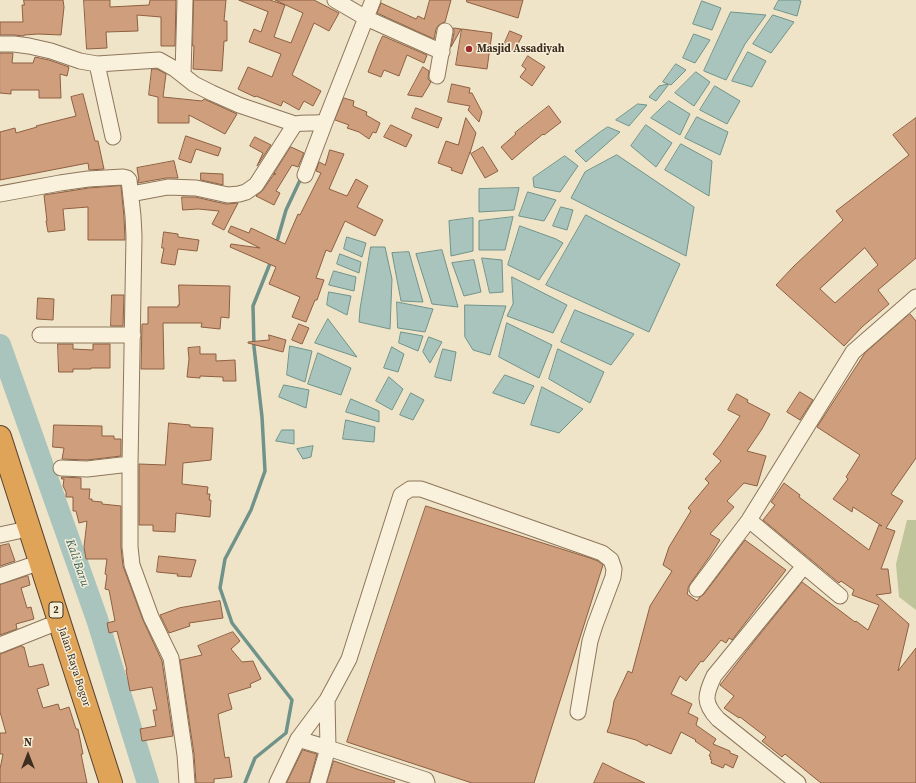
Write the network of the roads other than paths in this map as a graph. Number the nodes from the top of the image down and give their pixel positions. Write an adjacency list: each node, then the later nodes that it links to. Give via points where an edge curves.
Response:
1 (185, 0): 7 (street)
2 (335, 0): 4 (street)
3 (373, 0): 4 (street)
4 (361, 16): 8 (street); 13 (street)
5 (445, 31): 8 (street)
6 (0, 44): 10 (street, via 29,46)
7 (183, 52): 9 (street); 11 (street)
8 (442, 52): 12 (street)
9 (159, 60): 10 (street); 11 (street)
10 (97, 64): 15 (street)
11 (183, 75): 14 (street, via 194,84 238,105)
12 (437, 76)
13 (323, 122): 14 (street); 16 (street)
14 (299, 124): 18 (street, via 256,185 246,192 228,195 196,188 168,187)
15 (113, 136)
16 (305, 175)
17 (0, 194): 18 (street, via 88,179 123,177 129,180)
18 (131, 194): 21 (street, via 134,236)
19 (916, 297): 26 (street, via 853,352)
20 (40, 335): 21 (street)
21 (133, 335): 23 (street)
22 (0, 437): 41 (highway, Jalan Raya Bogor / 2)
23 (130, 464): 24 (street, via 86,469); 42 (street, via 131,560 151,617 171,658)
24 (61, 468)
25 (0, 476): 27 (highway, Jalan Raya Bogor / 2)
26 (749, 520): 29 (street); 31 (street)
27 (9, 533): 28 (highway, Jalan Raya Bogor / 2)
28 (29, 566): 30 (street); 33 (highway, Jalan Raya Bogor / 2)
29 (804, 566): 32 (street); 46 (street, via 714,676 707,696 708,704 718,719)
30 (0, 576)
31 (697, 589)
32 (840, 596)
33 (48, 626): 34 (street); 40 (highway, Jalan Raya Bogor / 2)
34 (0, 645)
35 (327, 700): 36 (street, via 349,659 401,495 410,489 421,489 602,553 611,560 613,577 590,641); 37 (street); 38 (street)
36 (578, 712)
37 (298, 739): 38 (street); 43 (street)
38 (328, 748): 39 (street); 44 (street)
39 (393, 777): 45 (street, via 426,780)
40 (100, 783)
41 (111, 783)
42 (187, 783)
43 (277, 783)
44 (318, 783)
45 (427, 783)
46 (798, 783)

